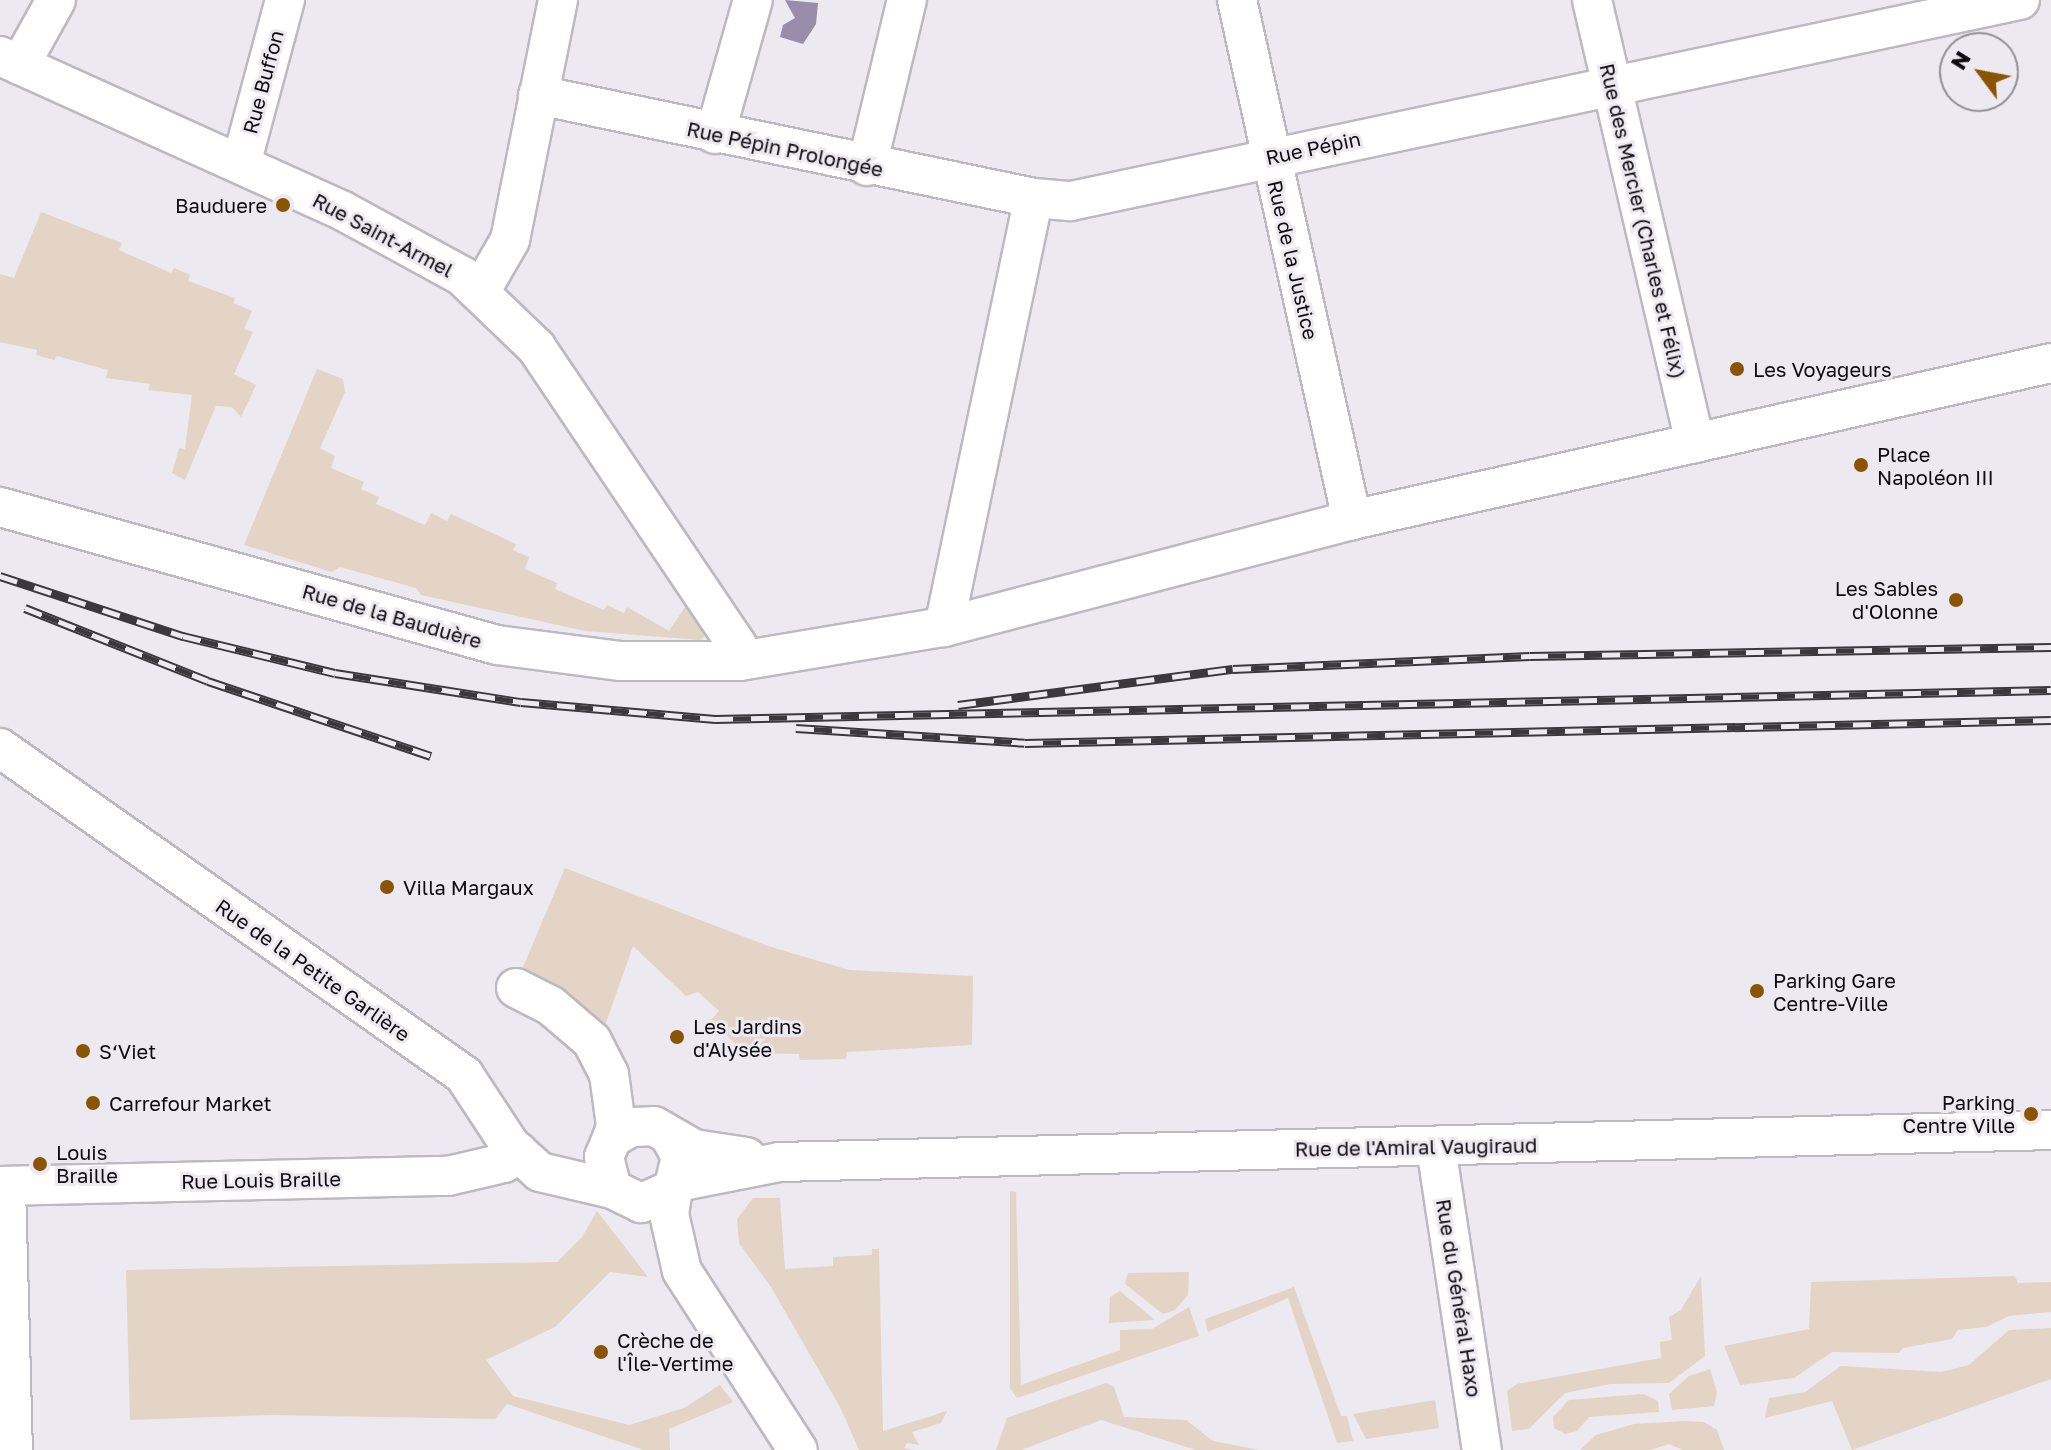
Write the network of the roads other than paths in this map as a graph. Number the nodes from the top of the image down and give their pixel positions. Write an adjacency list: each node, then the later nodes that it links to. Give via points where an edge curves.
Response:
1 (56, 0): 9 (street)
2 (285, 0): 14 (street, Rue Buffon)
3 (558, 0): 11 (street)
4 (753, 0): 12 (street)
5 (907, 0): 15 (street)
6 (1237, 0): 13 (street, Rue de la Justice)
7 (1592, 0): 10 (street, Rue des Mercier (Charles et Félix))
8 (2020, 0): 10 (street, Rue Pépin)
9 (10, 60): 14 (street, Rue Saint-Armel)
10 (1611, 86): 13 (street, Rue Pépin); 19 (street, Rue des Mercier (Charles et Félix))
11 (538, 95): 12 (street, Rue Pépin Prolongée); 17 (street, via 510,240)
12 (715, 134): 15 (street, Rue Pépin Prolongée)
13 (1270, 157): 16 (street, Rue Pépin, via 1071,201); 21 (street, Rue de la Justice)
14 (241, 164): 17 (street, Rue Saint-Armel, via 415,249)
15 (867, 166): 16 (street, Rue Pépin Prolongée)
16 (1034, 198): 22 (street)
17 (480, 292): 23 (street, Rue Saint-Armel, via 536,347 565,387 737,645)
18 (2051, 363): 19 (street, Rue de la Bauduère)
19 (1695, 443): 21 (street, Rue de la Bauduère)
20 (0, 507): 23 (street, Rue de la Bauduère, via 497,645 607,659)
21 (1352, 520): 22 (street, Rue de la Bauduère)
22 (944, 627): 23 (street, Rue de la Bauduère)
23 (740, 661)
24 (0, 748): 31 (street, Rue de la Petite Garlière, via 464,1075)
25 (516, 988): 26 (street, via 578,1026)
26 (609, 1074): 28 (street); 29 (street, via 616,1126)
27 (2051, 1130): 30 (street, Rue de l'Amiral Vaugiraud)
28 (662, 1131): 29 (street, via 631,1127); 32 (street, Rue de l'Amiral Vaugiraud, via 711,1154); 33 (street, via 681,1157)
29 (610, 1142): 31 (street, Rue Louis Braille, via 567,1161); 35 (street, via 604,1168)
30 (1436, 1147): 32 (street, Rue de l'Amiral Vaugiraud); 39 (street, Rue du Général Haxo)
31 (522, 1155): 34 (street, Rue Louis Braille, via 448,1176); 35 (street, Rue de la Petite Garlière, via 549,1176)
32 (780, 1162): 33 (street, Rue de l'Amiral Vaugiraud)
33 (675, 1185): 35 (street, via 653,1201); 36 (street, via 674,1243)
34 (3, 1186): 37 (street)
35 (620, 1194): 36 (street, via 662,1266)
36 (693, 1292): 38 (street)
37 (13, 1450)
38 (798, 1450)
39 (1482, 1450)

